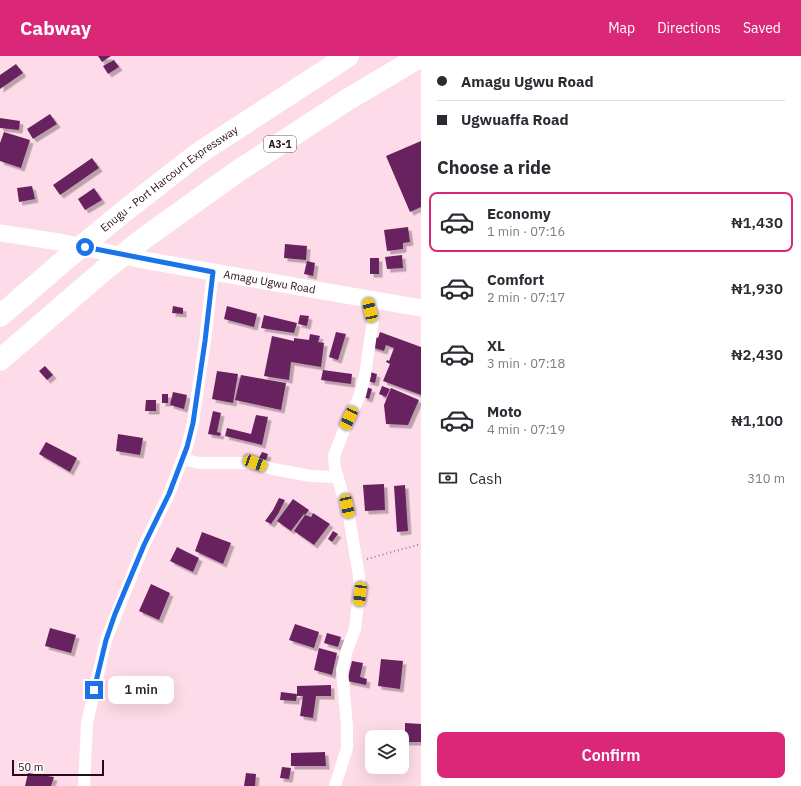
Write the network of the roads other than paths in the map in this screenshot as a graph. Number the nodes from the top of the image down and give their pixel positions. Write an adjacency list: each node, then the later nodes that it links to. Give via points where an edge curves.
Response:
1 (348, 56): 3 (highway, Enugu - Port Harcourt Expressway)
2 (421, 56): 9 (highway, A3-1, via 238,171 103,271)
3 (326, 62): 8 (highway, Enugu - Port Harcourt Expressway, via 199,153 66,259)
4 (0, 233): 5 (street, Amagu Ugwu Road)
5 (213, 272): 6 (street, Amagu Ugwu Road); 10 (street, via 193,423)
6 (368, 299): 7 (street, Amagu Ugwu Road); 11 (street, via 373,320 365,375 360,395 334,456)
7 (421, 308)
8 (0, 316)
9 (0, 360)
10 (183, 460): 11 (street, via 199,463 255,463 304,475); 12 (street, via 144,545 106,640 87,723)
11 (338, 477): 13 (street, via 347,506 360,594 356,630 342,670 348,748)
12 (84, 786)
13 (335, 786)

